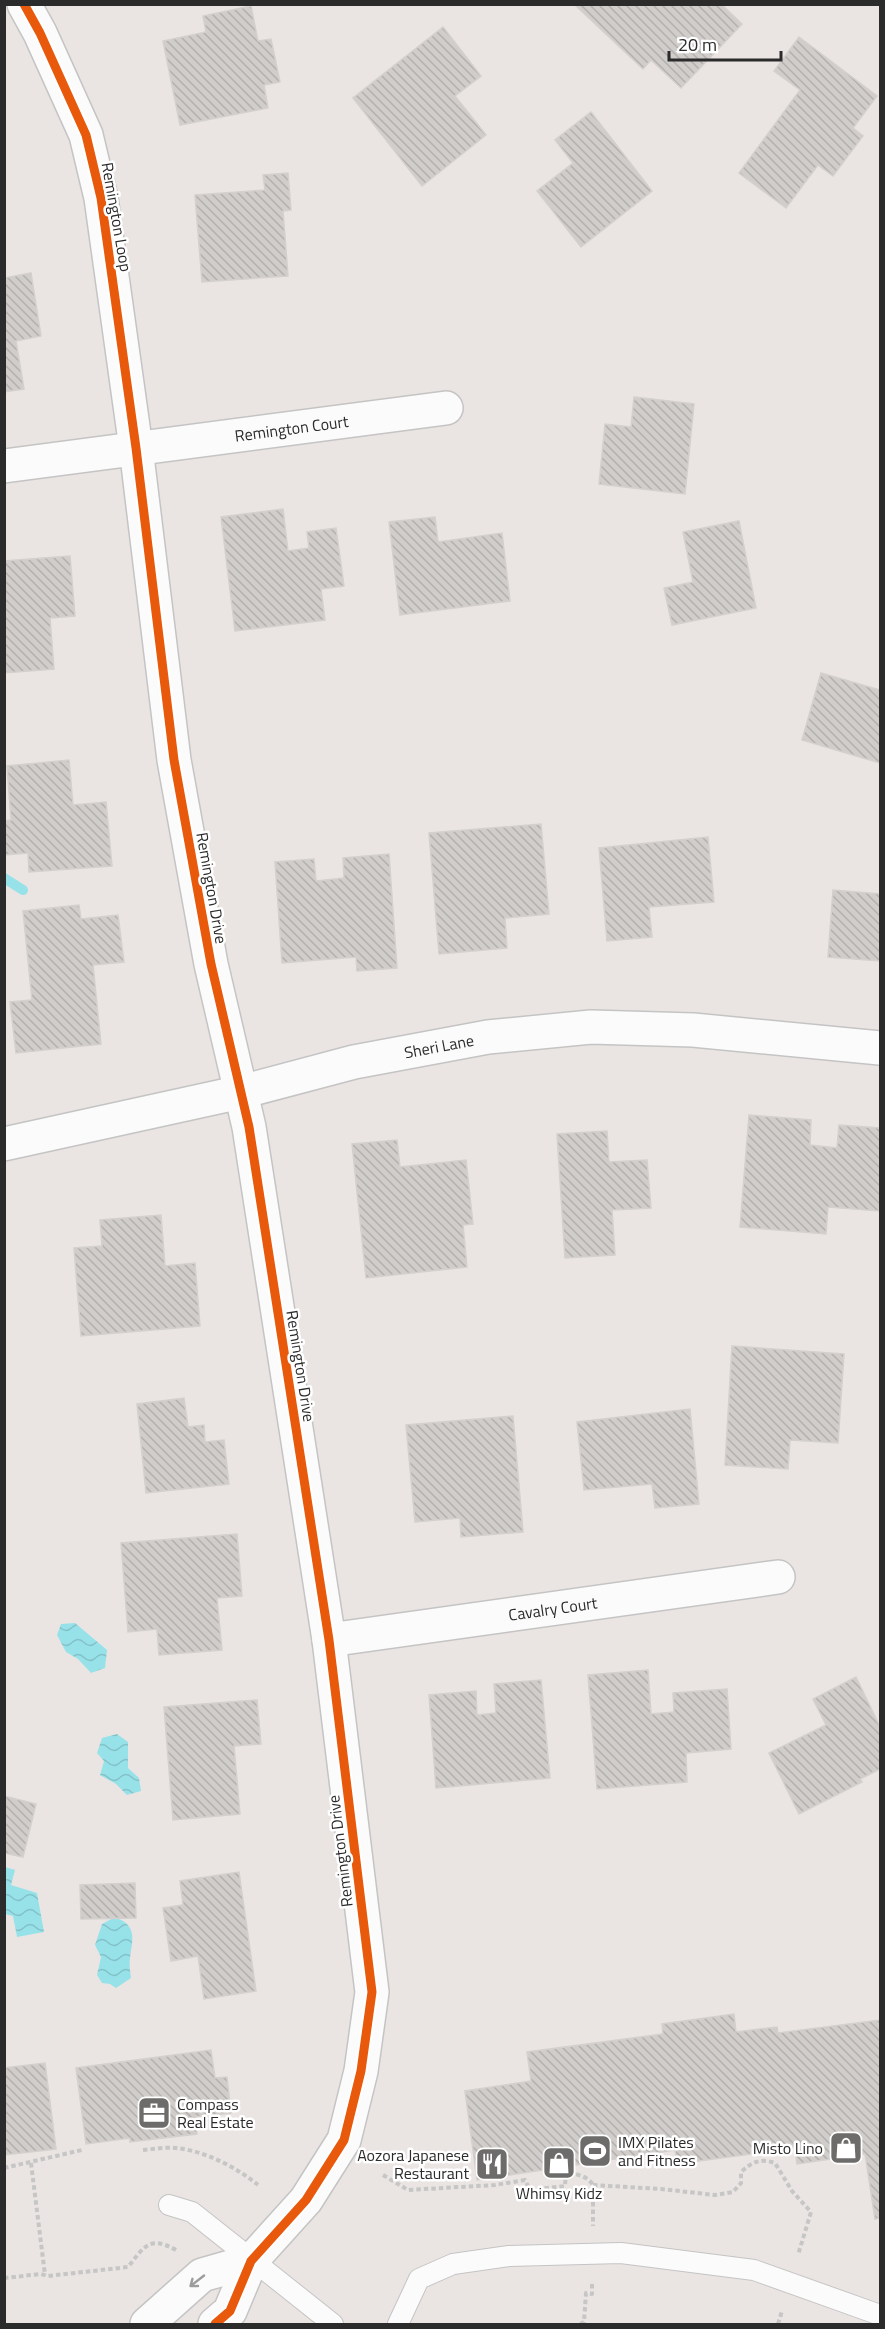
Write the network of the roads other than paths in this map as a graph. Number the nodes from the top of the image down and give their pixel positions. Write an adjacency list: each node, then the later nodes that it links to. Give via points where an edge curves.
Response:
1 (24, 4): 3 (street, Remington Loop, via 86,135 101,198)
2 (446, 408): 3 (street, Remington Court)
3 (136, 448): 4 (street); 6 (street, Remington Drive, via 174,760 211,964)
4 (4, 466)
5 (880, 1048): 6 (street, Sheri Lane, via 693,1030 591,1027 488,1036 354,1062)
6 (241, 1092): 7 (street, Sheri Lane); 9 (street, Remington Drive)
7 (4, 1144)
8 (778, 1578): 9 (street, Cavalry Court)
9 (329, 1640): 11 (street, Remington Drive, via 372,1992 362,2071 344,2140 306,2200)
10 (169, 2205): 11 (lane, via 192,2212)
11 (251, 2261): 13 (street, one-way to 13, via 202,2276); 14 (street, via 230,2310); 15 (lane)
12 (880, 2315): 16 (lane, via 754,2270 621,2253 509,2256 453,2264 419,2279)
13 (147, 2325)
14 (215, 2325)
15 (333, 2325)
16 (398, 2325)

